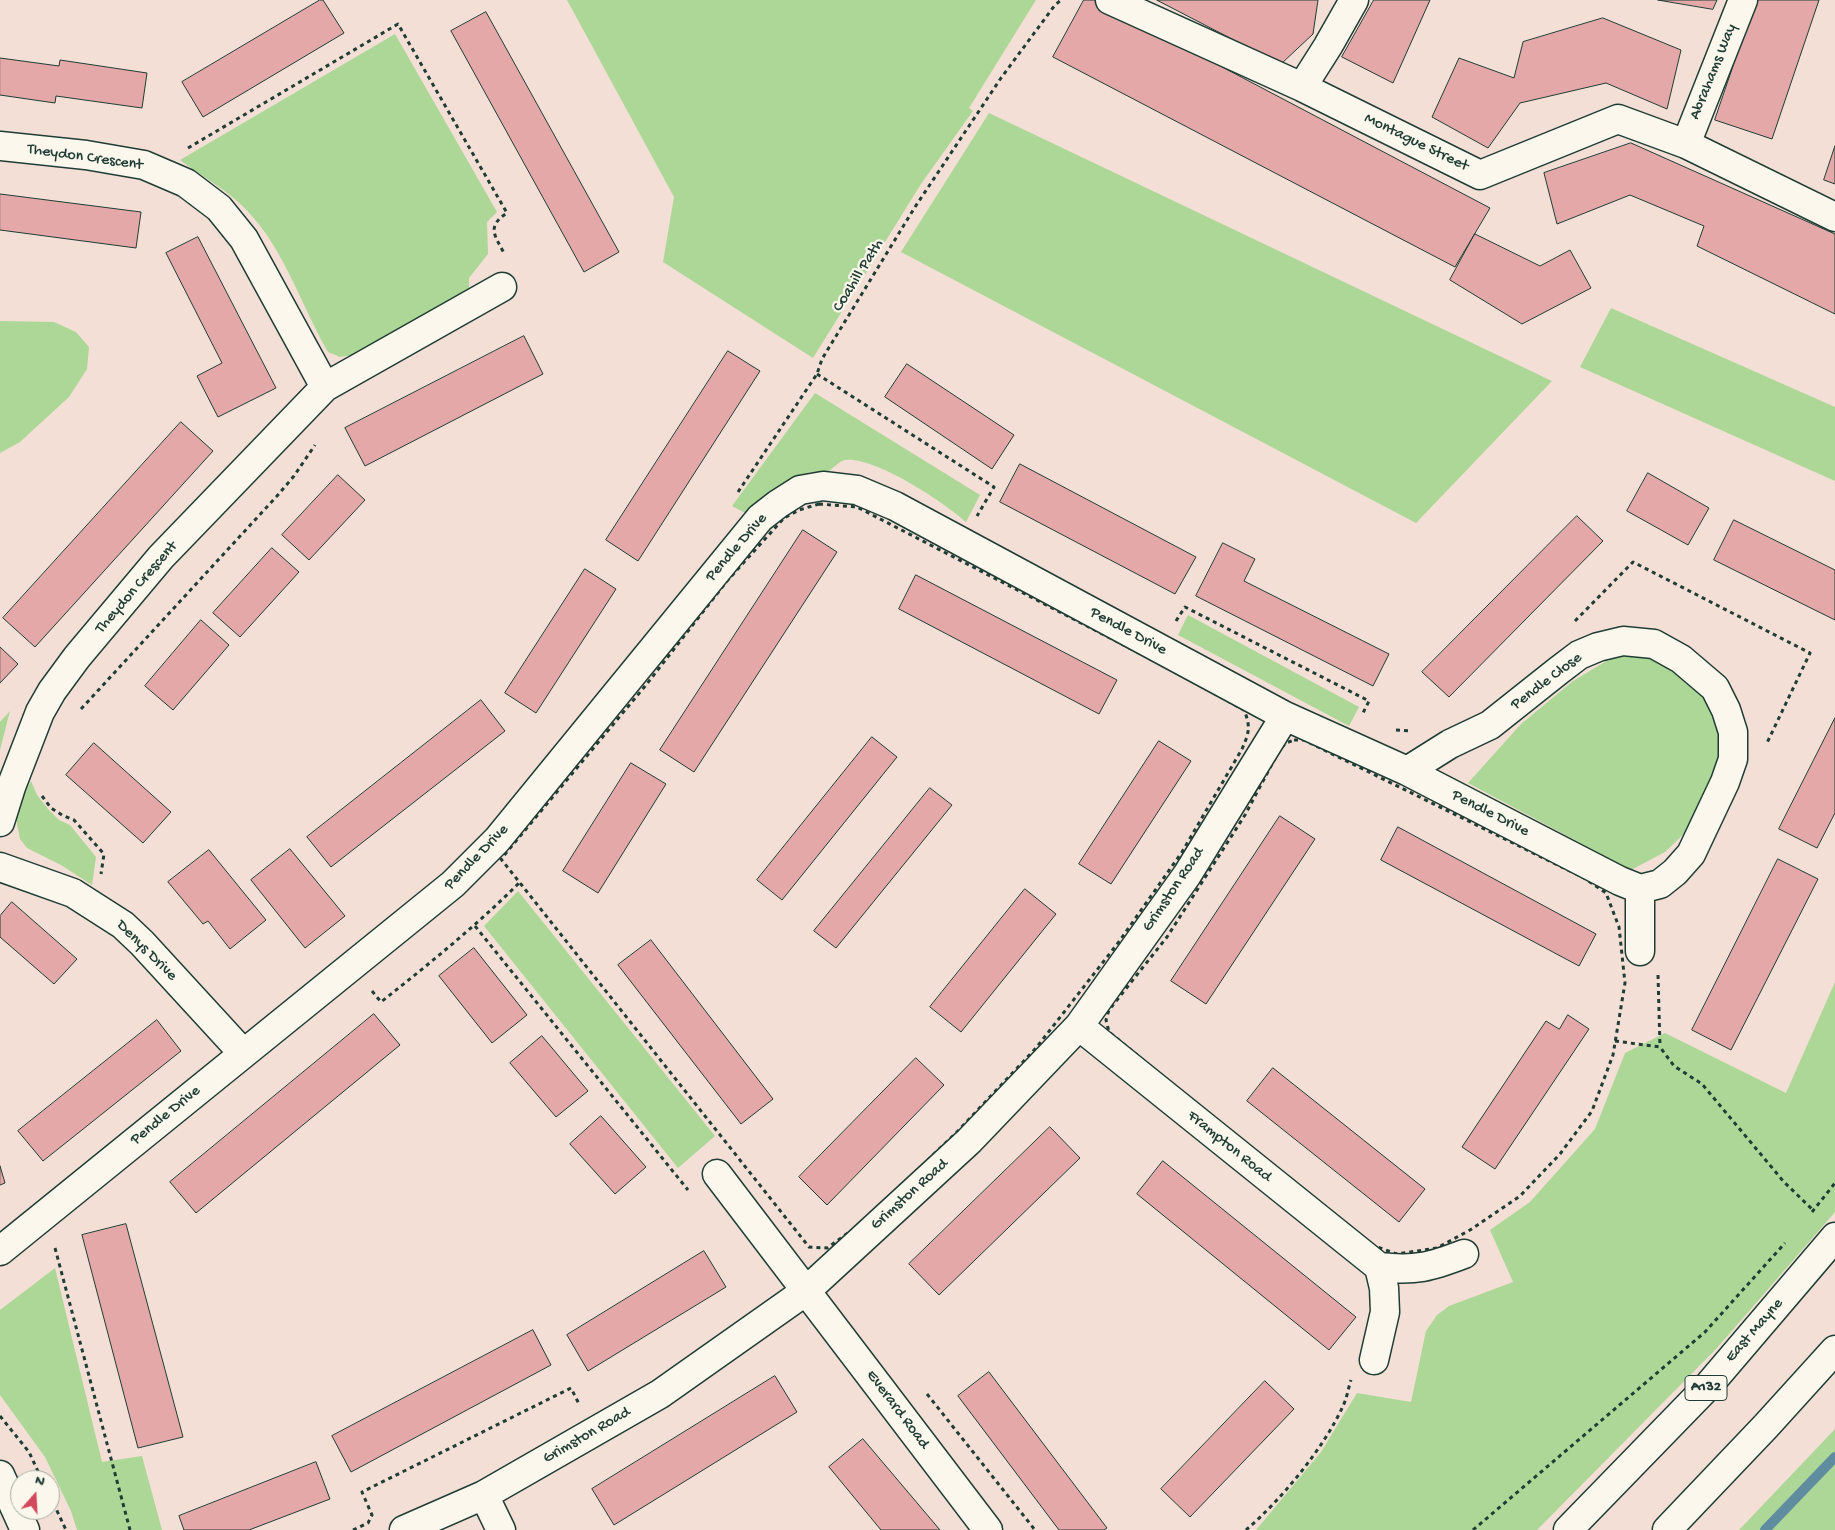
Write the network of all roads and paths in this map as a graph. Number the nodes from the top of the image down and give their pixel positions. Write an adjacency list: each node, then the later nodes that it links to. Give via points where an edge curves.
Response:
1 (1054, 0): 6 (path)
2 (1060, 0): 6 (path, Coahill Path)
3 (1110, 0): 7 (street, Montague Street)
4 (1354, 0): 7 (street)
5 (1743, 0): 8 (street, Abrahams Way)
6 (1055, 5): 14 (path, Coahill Path, via 1001,78 915,207 822,359)
7 (1302, 87): 8 (street, Montague Street, via 1480,175 1618,120)
8 (1686, 144): 11 (street, Montague Street)
9 (0, 146): 15 (street, Theydon Crescent, via 144,165 186,183 219,208 244,239)
10 (187, 149): 12 (path, via 398,24 506,213 494,224 493,232)
11 (1835, 217)
12 (506, 258)
13 (502, 287): 15 (street, Theydon Crescent)
14 (817, 374): 17 (path, Coahill Path); 18 (path, via 994,487)
15 (325, 387): 29 (street, Theydon Crescent, via 161,558 72,664 40,712)
16 (318, 438): 21 (path, via 306,460 277,496)
17 (738, 493)
18 (975, 519)
19 (1175, 623): 23 (path, via 1185,607 1369,701)
20 (1570, 626): 26 (path, via 1633,562 1810,653)
21 (80, 710)
22 (1285, 716): 27 (street, Pendle Drive); 38 (street, Grimston Road, via 1187,875); 41 (street, Pendle Drive, via 895,506 857,490 823,486 800,490 760,518 497,840 453,884)
23 (1361, 716)
24 (1391, 729): 25 (path)
25 (1413, 731)
26 (1764, 749)
27 (1407, 771): 33 (street, Pendle Drive); 33 (street, Pendle Close, via 1450,744 1490,726 1579,655 1623,641 1654,644 1681,659 1715,688 1732,732 1733,759 1691,854 1660,884)
28 (41, 794): 31 (path, via 51,808 74,820 104,854)
29 (0, 822)
30 (0, 867): 41 (street, Denys Drive, via 73,893 123,924)
31 (100, 877)
32 (519, 883): 32 (path, via 501,859 646,685 733,574 784,518 819,504 857,507 1172,670 1244,710 1249,723 1242,750 1182,852 1118,943 1036,1048 956,1133 862,1223 827,1248 809,1247); 34 (path)
33 (1640, 889): 35 (street)
34 (475, 926): 37 (path, via 381,1002); 44 (path)
35 (1640, 951)
36 (1658, 973): 40 (path)
37 (368, 987)
38 (1079, 1026): 52 (street, Frampton Road); 53 (street, Grimston Road, via 969,1141)
39 (1615, 1041): 39 (path, via 1625,983 1619,927 1606,893 1584,878 1304,740 1294,740 1280,749 1245,816 1166,937 1109,1010 1106,1020 1109,1032 1366,1243 1397,1254 1437,1248 1520,1196 1560,1154 1592,1112); 40 (path)
40 (1660, 1047): 45 (path, via 1674,1066 1702,1084 1784,1182)
41 (243, 1053): 50 (street, Pendle Drive)
42 (716, 1174): 53 (street, Everard Road)
43 (1835, 1183): 45 (path)
44 (691, 1194)
45 (1814, 1211): 46 (path)
46 (1808, 1218)
47 (1835, 1237): 73 (street, East Mayne / A132, via 1708,1386)
48 (52, 1239): 65 (path)
49 (1788, 1239): 72 (path, via 1705,1332)
50 (0, 1251)
51 (1464, 1254): 52 (street, via 1436,1265 1406,1270)
52 (1380, 1267): 55 (street, via 1385,1312)
53 (806, 1291): 61 (street, Grimston Road, via 660,1394); 69 (street, Everard Road)
54 (1835, 1350): 74 (street)
55 (1364, 1366): 71 (path, via 1321,1444 1261,1518)
56 (921, 1386): 70 (path)
57 (582, 1409): 66 (path, via 571,1388 362,1492 372,1515 368,1523)
58 (0, 1416): 59 (path, via 29,1452)
59 (37, 1470)
60 (0, 1475): 63 (street)
61 (484, 1495): 67 (street, Grimston Road); 68 (street)
62 (60, 1517): 64 (path)
63 (25, 1530)
64 (66, 1530)
65 (130, 1530)
66 (353, 1530)
67 (404, 1530)
68 (501, 1530)
69 (988, 1530)
70 (1036, 1530)
71 (1246, 1530)
72 (1473, 1530)
73 (1568, 1530)
74 (1667, 1530)

